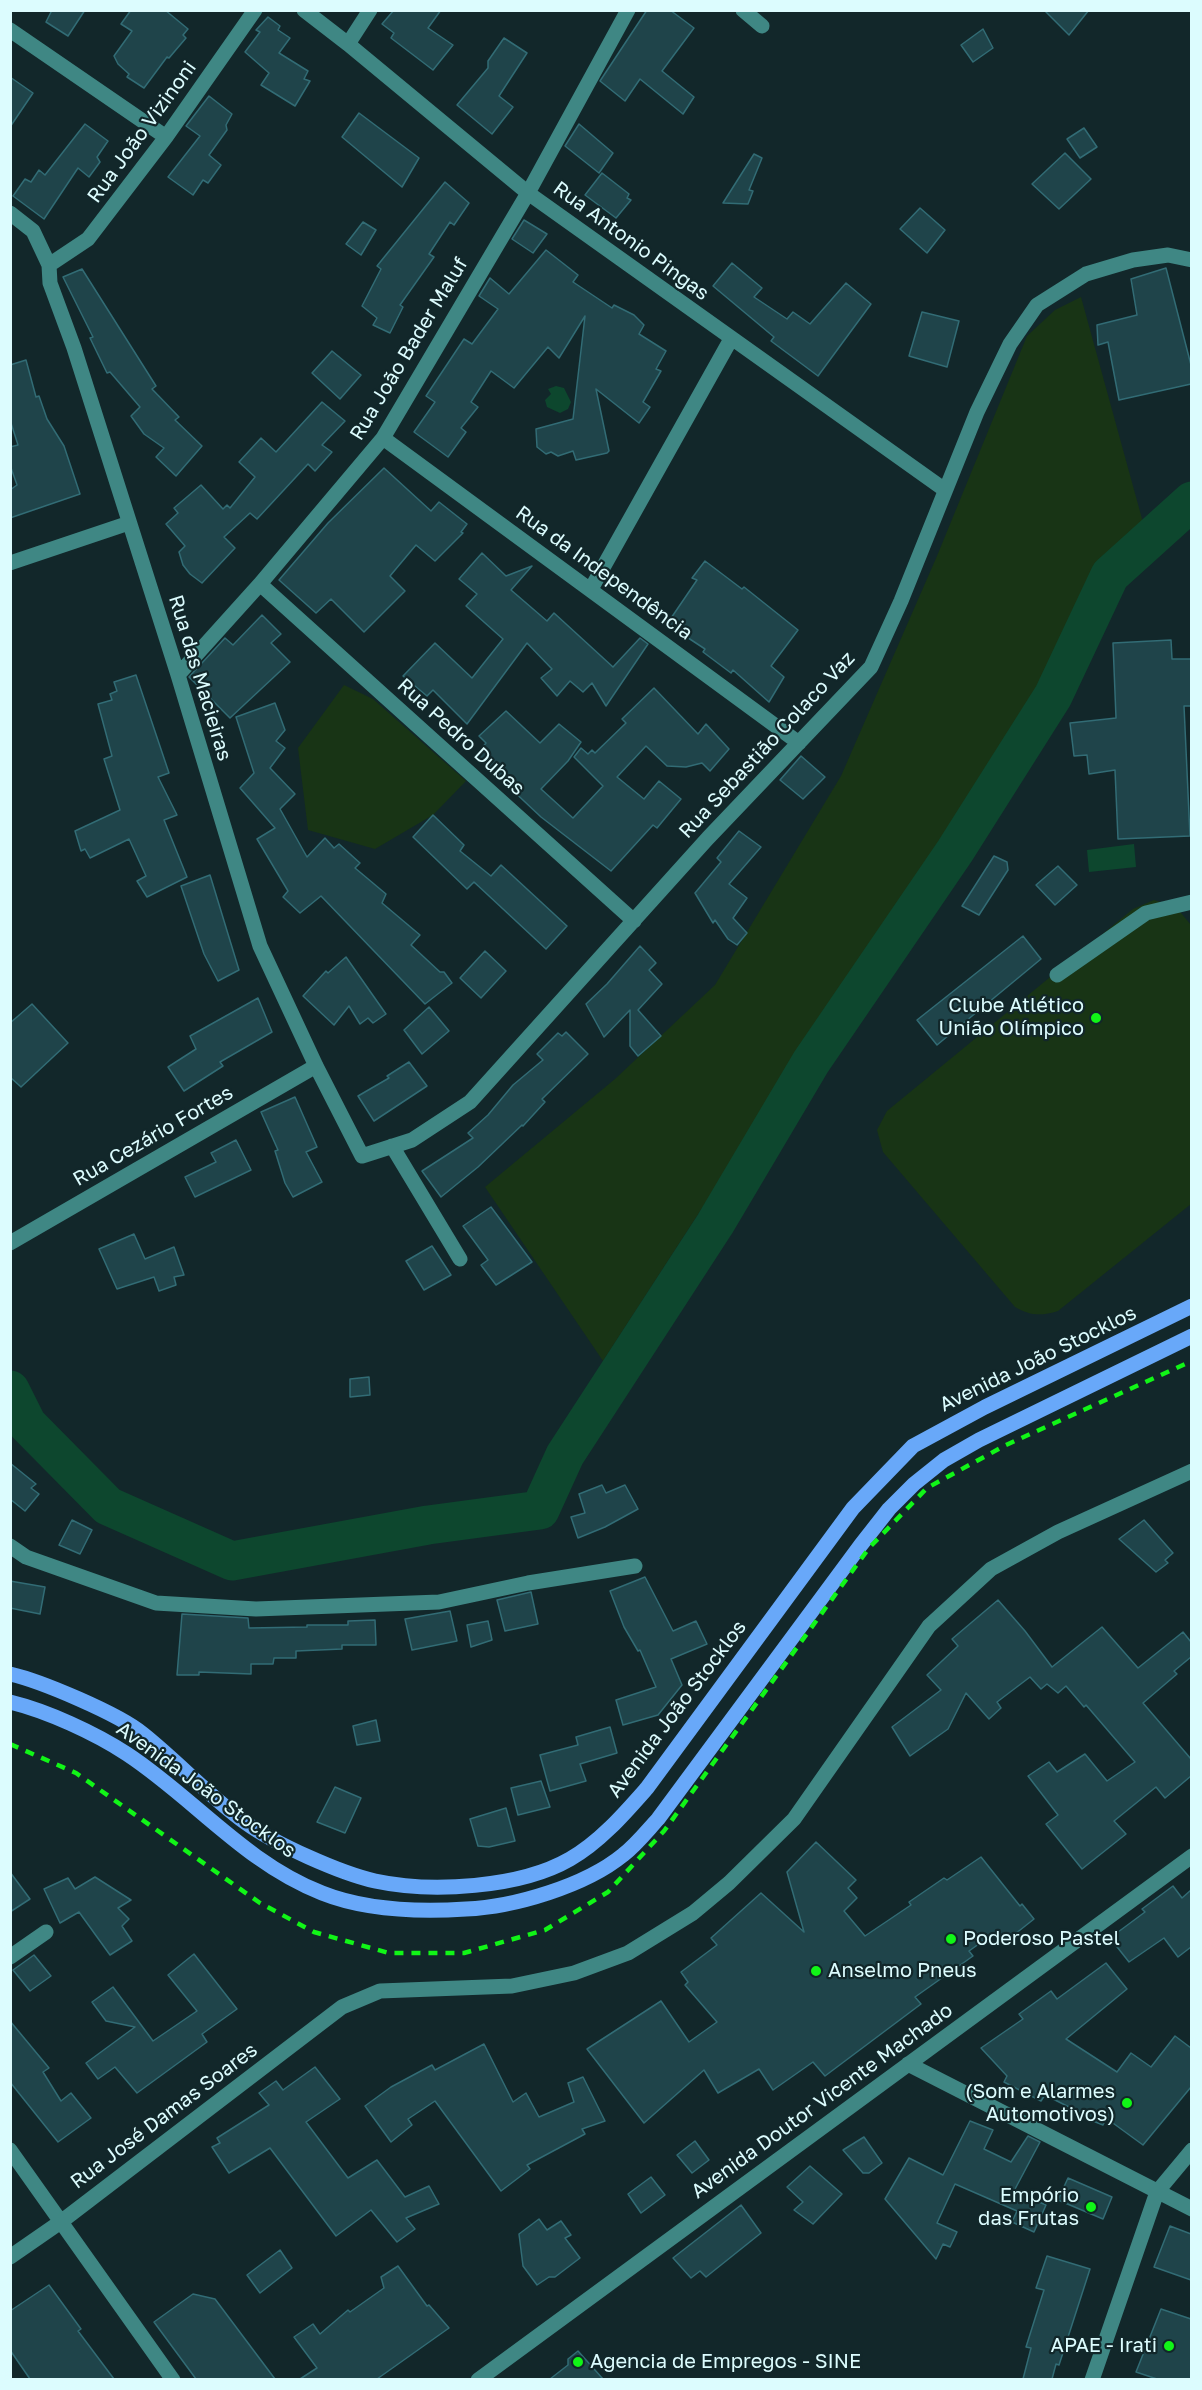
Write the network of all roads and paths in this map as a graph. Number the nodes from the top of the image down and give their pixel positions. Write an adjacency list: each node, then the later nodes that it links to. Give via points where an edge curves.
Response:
1 (255, 10): 9 (street, Rua João Vizinoni)
2 (304, 10): 8 (street, Rua Antonio Pingas)
3 (370, 10): 8 (street)
4 (628, 10): 10 (street, Rua João Bader Maluf)
5 (743, 10): 6 (street)
6 (762, 26)
7 (10, 30): 9 (street)
8 (348, 44): 10 (street, Rua Antonio Pingas)
9 (166, 137): 13 (street, Rua João Vizinoni, via 88,239)
10 (528, 193): 14 (street, Rua Antonio Pingas); 15 (street, Rua João Bader Maluf)
11 (10, 213): 13 (street, Rua das Macieiras, via 33,231)
12 (1191, 260): 16 (street, Rua Sebastião Colaco Vaz, via 1168,255 1133,260 1086,274 1037,305 1010,344)
13 (49, 265): 17 (street, Rua das Macieiras, via 50,283)
14 (731, 339): 16 (street, Rua Antonio Pingas); 20 (street)
15 (383, 438): 19 (street, Rua João Bader Maluf); 20 (street, Rua da Independência)
16 (945, 490): 22 (street, Rua Sebastião Colaco Vaz, via 871,667)
17 (129, 524): 18 (street); 21 (street, Rua das Macieiras)
18 (10, 563)
19 (260, 584): 21 (street, Rua João Bader Maluf); 24 (street, Rua Pedro Dubas)
20 (591, 589): 22 (street, Rua da Independência)
21 (178, 675): 26 (street, Rua das Macieiras, via 260,946)
22 (799, 743): 24 (street, Rua Sebastião Colaco Vaz)
23 (1191, 903): 25 (street, via 1146,913)
24 (634, 921): 27 (street, Rua Sebastião Colaco Vaz, via 470,1102 412,1140)
25 (1057, 975)
26 (316, 1066): 28 (street, Rua das Macieiras); 29 (street, Rua Cezário Fortes)
27 (392, 1146): 28 (street, Rua Sebastião Colaco Vaz); 30 (street)
28 (362, 1156)
29 (10, 1243)
30 (460, 1259)
31 (1191, 1306): 36 (main road, Avenida João Stocklos, via 913,1446 853,1508 647,1788 618,1820 571,1858 527,1877 486,1884 422,1886 375,1881 325,1864 247,1824 141,1732 86,1703)
32 (1191, 1336): 37 (main road, Avenida João Stocklos, via 978,1440 914,1484 860,1546 658,1819 622,1856 579,1880 530,1899 482,1908 421,1911 371,1905 323,1893 245,1850 127,1754 82,1729)
33 (1191, 1471): 46 (street, Rua José Damas Soares, via 1058,1532 991,1569 929,1626 794,1819 729,1884 693,1913 628,1953 574,1973 512,1986 380,1991 342,2007)
34 (10, 1546): 35 (street, via 26,1557 156,1603 256,1609 439,1602)
35 (635, 1566)
36 (10, 1674)
37 (10, 1702)
38 (1191, 1856): 41 (street, Avenida Doutor Vicente Machado)
39 (46, 1932): 40 (street)
40 (10, 1957)
41 (908, 2064): 44 (street); 49 (street, Avenida Doutor Vicente Machado)
42 (10, 2150): 46 (street)
43 (1191, 2150): 44 (street)
44 (1157, 2192): 45 (street); 50 (street)
45 (1191, 2208)
46 (62, 2221): 47 (street, Rua José Damas Soares); 48 (street)
47 (10, 2257)
48 (173, 2379)
49 (478, 2379)
50 (1092, 2379)

